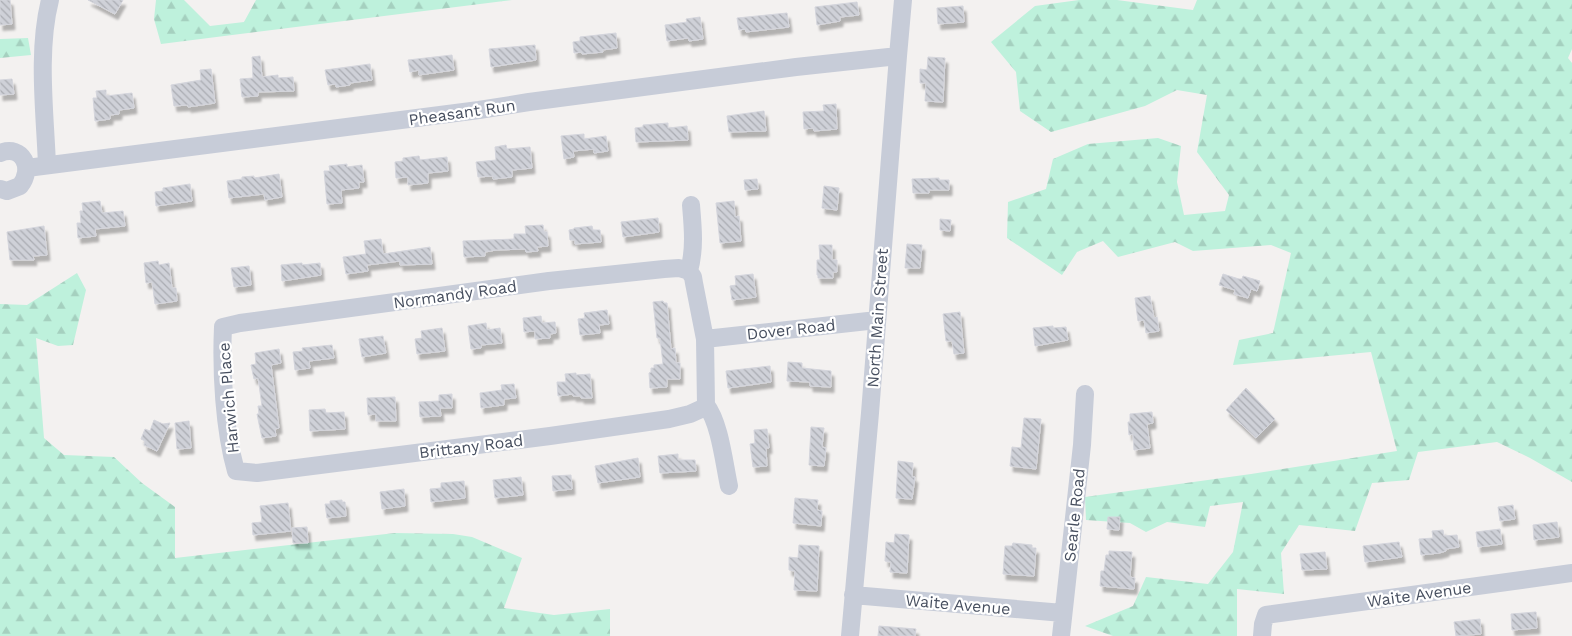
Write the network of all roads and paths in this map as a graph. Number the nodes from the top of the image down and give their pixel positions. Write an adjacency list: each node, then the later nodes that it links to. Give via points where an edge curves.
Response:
1 (50, 0): 5 (street, via 43,54)
2 (903, 0): 3 (street, North Main Street)
3 (898, 56): 5 (street, Pheasant Run); 10 (street, North Main Street)
4 (0, 152): 6 (street, via 10,151 22,156)
5 (48, 165): 6 (street, Pheasant Run)
6 (27, 168): 7 (street, via 20,186)
7 (0, 189)
8 (691, 204): 9 (street, via 694,240)
9 (689, 272): 11 (street, Normandy Road, via 679,268 549,281); 12 (street)
10 (877, 320): 12 (street, Dover Road); 18 (street, North Main Street)
11 (223, 327): 15 (street, Harwich Place, via 228,439)
12 (705, 339): 14 (street)
13 (1084, 394): 19 (street, Searle Road, via 1082,445)
14 (706, 405): 15 (street, Brittany Road, via 701,410 669,420 285,470 243,473); 16 (street, via 715,423)
15 (235, 469)
16 (729, 486)
17 (1572, 573): 22 (street, Waite Avenue, via 1266,614)
18 (853, 595): 19 (street, Waite Avenue); 20 (street, North Main Street)
19 (1063, 613): 21 (street, Searle Road)
20 (850, 636)
21 (1061, 636)
22 (1262, 636)

